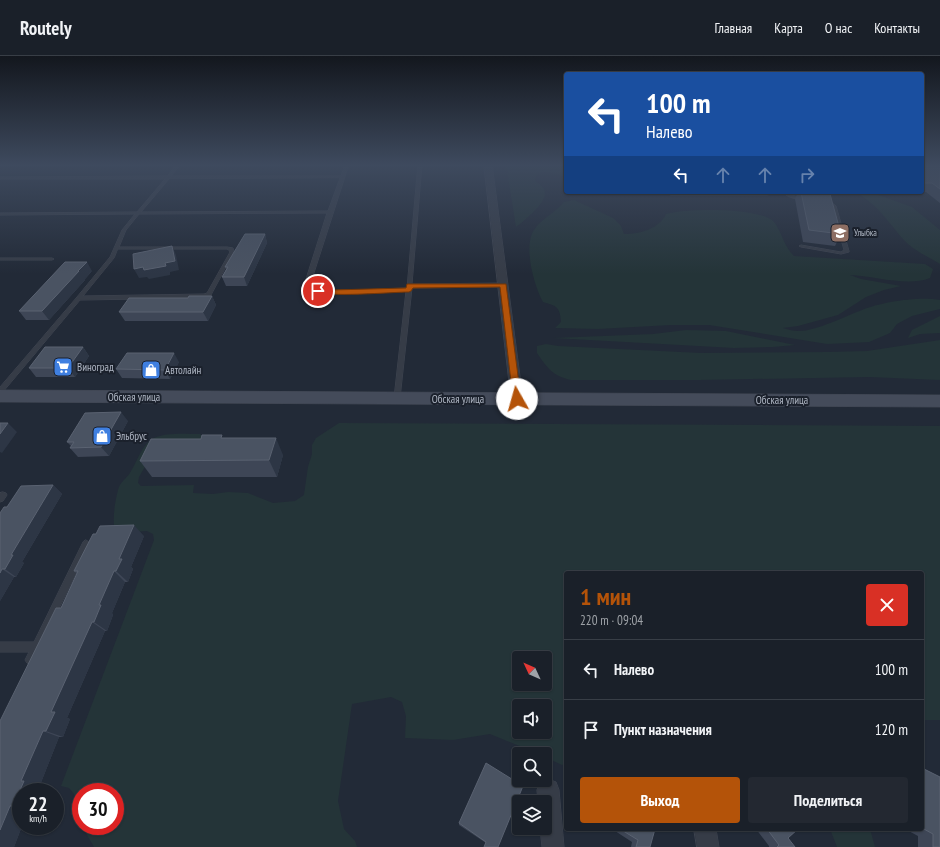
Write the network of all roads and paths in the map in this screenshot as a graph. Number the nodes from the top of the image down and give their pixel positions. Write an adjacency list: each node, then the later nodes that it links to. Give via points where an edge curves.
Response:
1 (148, 201): 8 (lane)
2 (334, 201): 6 (lane)
3 (417, 201): 14 (lane)
4 (493, 201): 13 (street)
5 (823, 201): 9 (lane, via 834,206 847,251 841,253)
6 (330, 212): 8 (lane); 14 (lane, via 309,279 312,288 332,292)
7 (0, 214): 8 (lane)
8 (138, 214): 10 (lane, via 124,230)
9 (801, 246)
10 (116, 248): 15 (lane, via 112,257); 15 (lane, via 227,248 232,252 209,294 199,298)
11 (0, 259): 12 (lane)
12 (52, 259)
13 (504, 285): 14 (lane); 19 (street)
14 (409, 288): 18 (lane)
15 (79, 298): 16 (lane)
16 (0, 391)
17 (0, 396): 18 (street, Обская улица)
18 (398, 398): 19 (street, Обская улица)
19 (517, 399): 20 (street, Обская улица)
20 (940, 401)
21 (86, 544): 23 (lane)
22 (0, 647): 23 (lane)
23 (37, 647): 24 (lane)
24 (27, 668)
25 (548, 790): 27 (street)
26 (705, 831): 28 (street)
27 (553, 847)
28 (708, 847)

